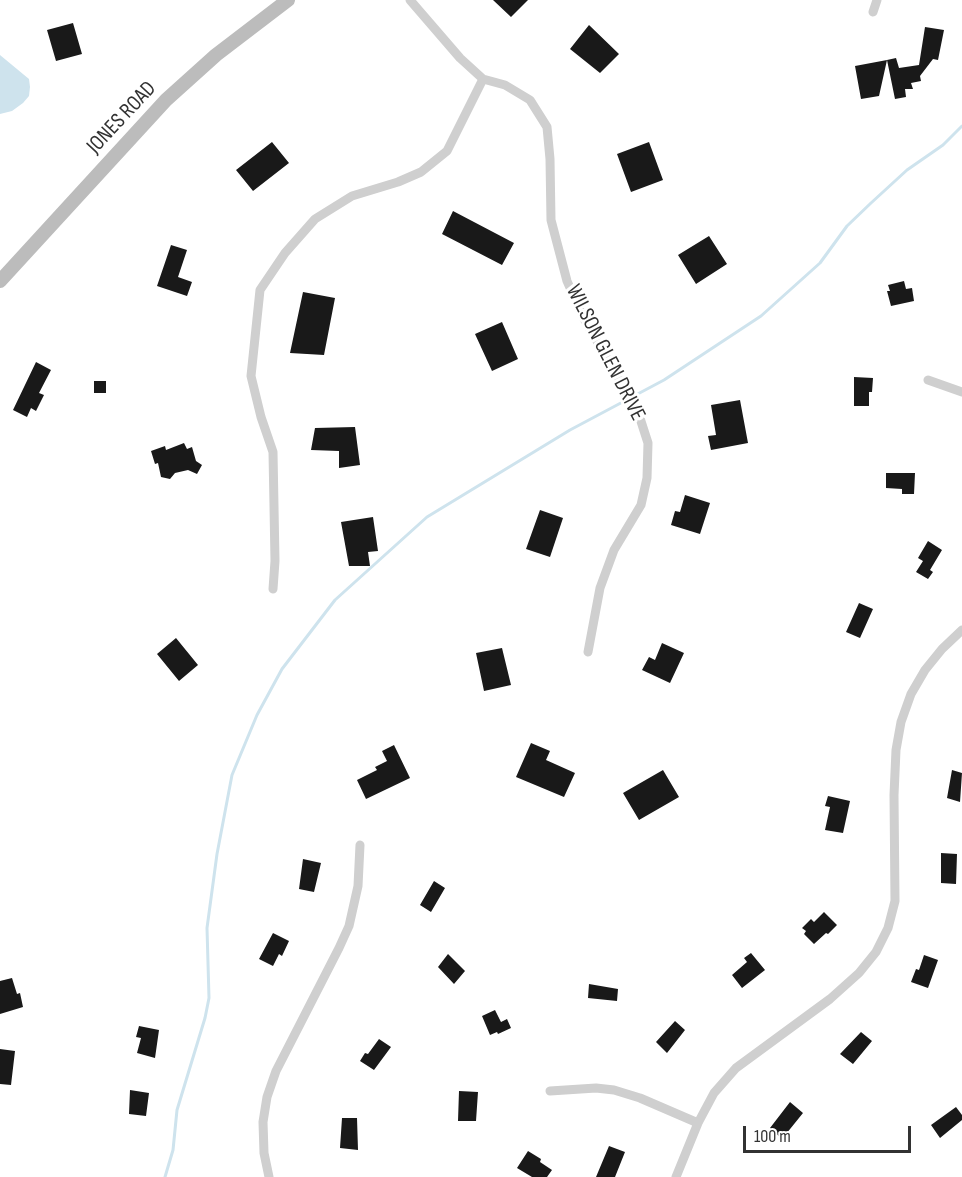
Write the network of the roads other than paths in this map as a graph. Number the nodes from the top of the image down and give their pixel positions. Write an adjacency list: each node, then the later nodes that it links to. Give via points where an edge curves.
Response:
1 (288, 0): 6 (street, JONES ROAD, via 166,100)
2 (410, 0): 5 (street, WILSON GLEN DRIVE)
3 (877, 0): 4 (street)
4 (873, 12)
5 (483, 78): 9 (street, via 447,151 421,172 352,196 315,219 260,290 251,376 273,452); 11 (street, WILSON GLEN DRIVE, via 530,100 547,127 551,220 567,281 583,317 638,412 648,443 641,505 614,550 600,588)
6 (0, 280)
7 (928, 380): 8 (street)
8 (962, 392)
9 (273, 589)
10 (962, 630): 14 (street, via 925,670 901,722 894,795 895,901 876,952 830,999 736,1068 714,1094)
11 (588, 651)
12 (360, 845): 15 (street, via 358,886 349,926 276,1071 267,1097 263,1122)
13 (550, 1091): 14 (street, via 614,1090)
14 (698, 1123): 16 (street)
15 (269, 1177)
16 (676, 1177)

